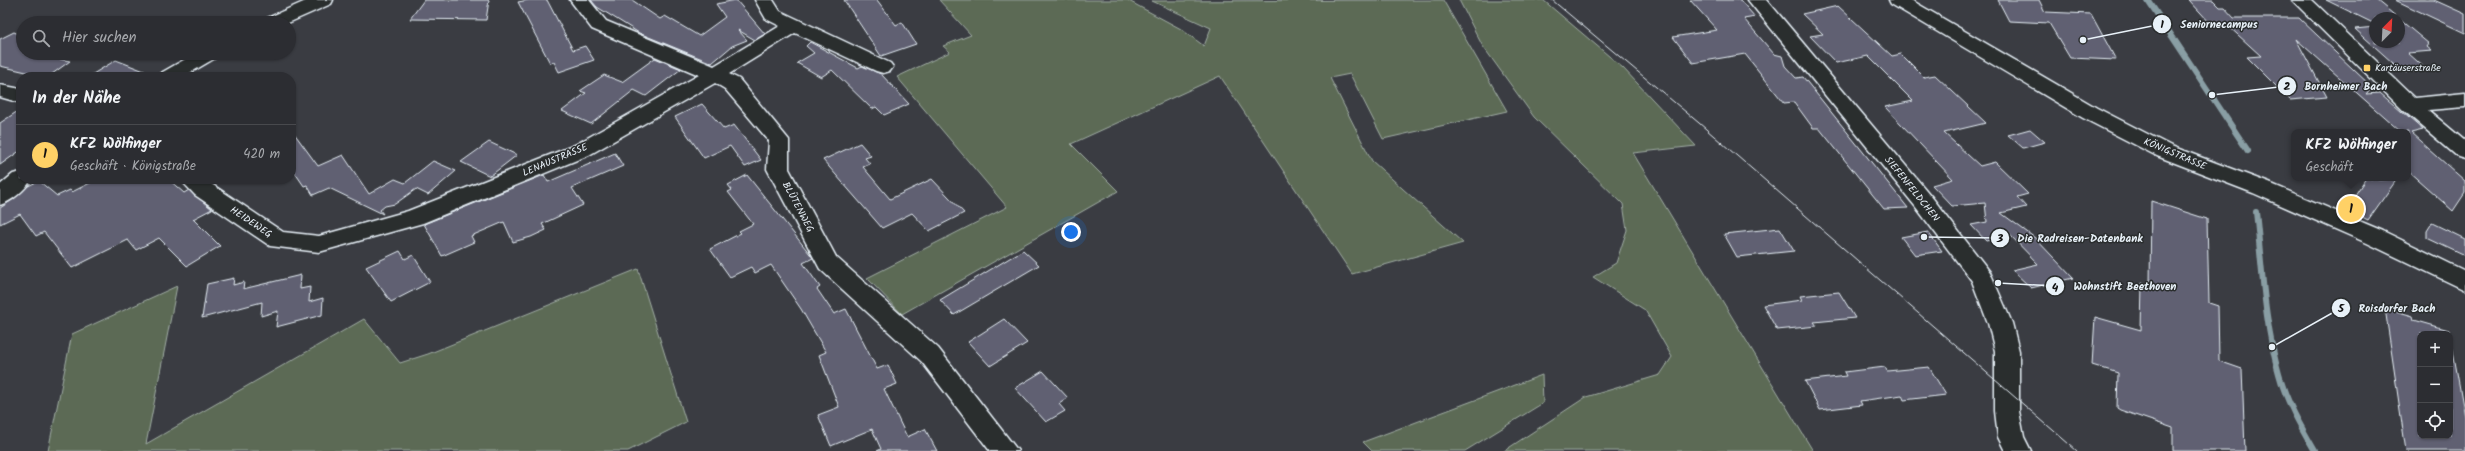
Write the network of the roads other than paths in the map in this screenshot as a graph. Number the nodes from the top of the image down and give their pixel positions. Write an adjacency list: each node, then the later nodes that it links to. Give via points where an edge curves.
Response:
1 (324, 0): 7 (street)
2 (579, 0): 12 (street, BLÜTENWEG, via 599,25)
3 (764, 0): 8 (street, via 773,15)
4 (1757, 0): 24 (street, SIEFENFELDCHEN, via 1923,201 1982,278 2000,323 2007,351 2007,412 2011,438)
5 (1898, 0): 22 (street, KÖNIGSTRASSE, via 2090,113 2164,151 2375,237)
6 (2300, 0): 16 (street)
7 (288, 16)
8 (795, 26): 10 (street); 12 (street, LENAUSTRASSE)
9 (198, 60): 11 (street)
10 (883, 67)
11 (177, 72)
12 (715, 74): 21 (street, LENAUSTRASSE, via 582,150 415,217); 23 (street, BLÜTENWEG, via 732,84 779,140 778,170 828,264 930,356)
13 (0, 91): 14 (street)
14 (16, 95)
15 (2465, 100): 16 (street)
16 (2410, 106): 17 (street)
17 (2465, 152)
18 (16, 183): 20 (street)
19 (196, 184): 21 (street, HEIDEWEG, via 278,240)
20 (0, 197)
21 (319, 244)
22 (2465, 280)
23 (1005, 451)
24 (2018, 451)

